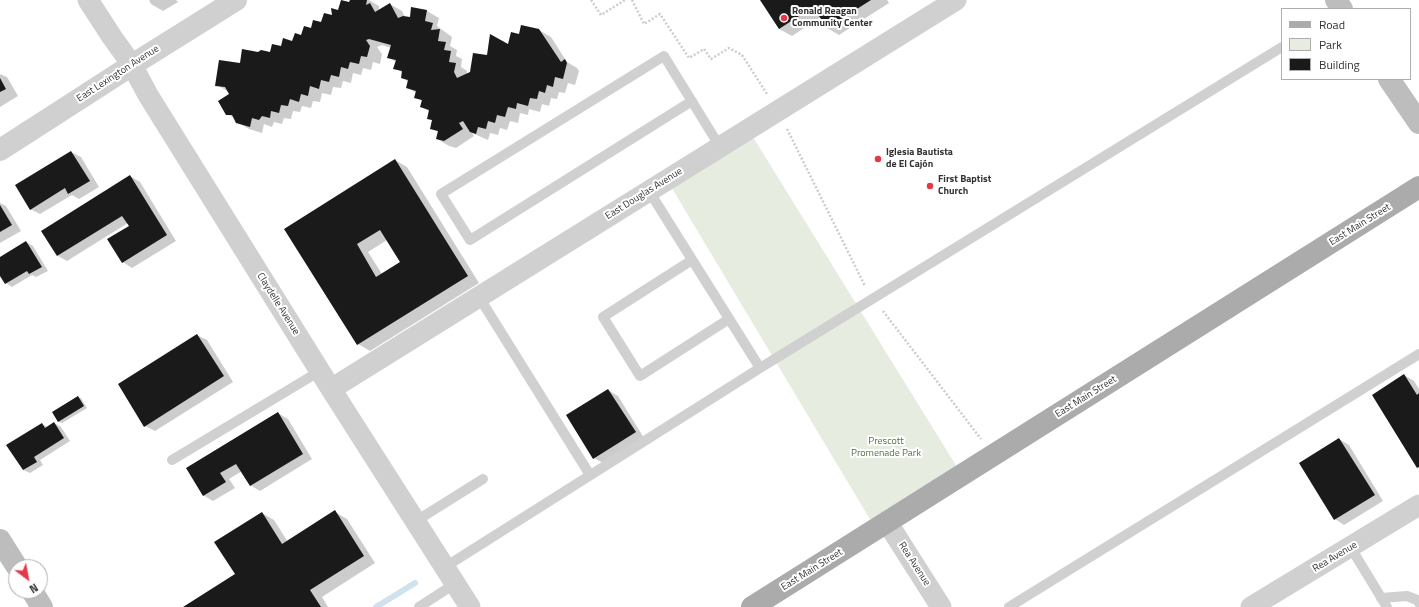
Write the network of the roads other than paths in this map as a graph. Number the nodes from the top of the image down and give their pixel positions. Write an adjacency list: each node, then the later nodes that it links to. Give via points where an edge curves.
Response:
1 (88, 0): 5 (street, Claydelle Avenue)
2 (236, 0): 5 (street, East Lexington Avenue)
3 (956, 0): 9 (street, East Douglas Avenue)
4 (1281, 48): 17 (lane)
5 (132, 65): 10 (street, East Lexington Avenue); 18 (street, Claydelle Avenue, via 148,95)
6 (1390, 80): 8 (main road)
7 (692, 101): 7 (lane, via 664,56 441,194 470,240); 9 (lane)
8 (1419, 123)
9 (720, 147): 12 (street, East Douglas Avenue)
10 (0, 150)
11 (1419, 187): 25 (main road, East Main Street)
12 (649, 191): 13 (lane); 14 (street, East Douglas Avenue)
13 (692, 260): 15 (lane); 15 (lane, via 603,317 640,376)
14 (479, 297): 19 (street, East Douglas Avenue); 21 (lane)
15 (729, 319): 17 (lane)
16 (1419, 354): 36 (lane)
17 (760, 368): 21 (lane)
18 (320, 371): 19 (street, Claydelle Avenue); 20 (lane)
19 (331, 389): 24 (street, Claydelle Avenue)
20 (172, 460)
21 (590, 475): 29 (lane)
22 (483, 479): 24 (lane)
23 (1419, 505): 27 (street, Rea Avenue)
24 (416, 521): 29 (street, Claydelle Avenue)
25 (887, 522): 34 (main road, East Main Street); 35 (street, Rea Avenue)
26 (0, 540): 28 (main road)
27 (1350, 548): 30 (lane); 37 (street, Rea Avenue)
28 (12, 559)
29 (450, 575): 32 (lane); 33 (street, Claydelle Avenue)
30 (1381, 598): 31 (lane, via 1407,596); 38 (lane)
31 (1419, 603)
32 (419, 607)
33 (470, 607)
34 (752, 607)
35 (941, 607)
36 (1009, 607)
37 (1251, 607)
38 (1387, 607)

